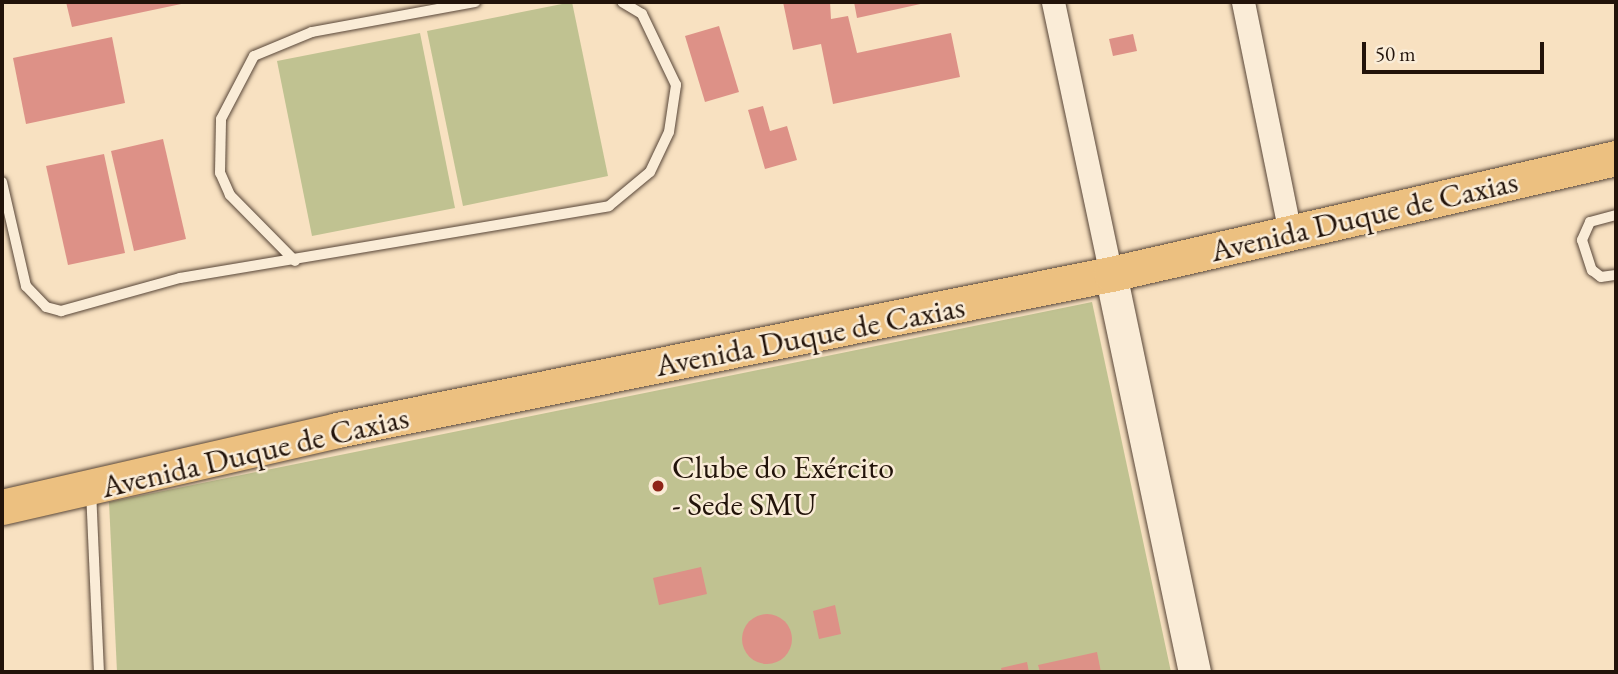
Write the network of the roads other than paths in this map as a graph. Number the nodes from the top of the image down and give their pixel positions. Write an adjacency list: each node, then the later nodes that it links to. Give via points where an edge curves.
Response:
1 (475, 2): 9 (lane, via 312,32 254,56 221,120 220,173 230,195)
2 (622, 2): 9 (lane, via 642,14 676,85 669,132 638,186 609,206)
3 (1053, 2): 10 (street)
4 (1242, 2): 8 (street)
5 (1616, 159): 8 (main road, Avenida Duque de Caxias)
6 (2, 182): 9 (lane, via 26,286 53,309 180,278)
7 (1616, 215): 11 (lane, via 1590,222 1582,228 1582,240 1592,270 1601,277)
8 (1290, 233): 10 (main road, Avenida Duque de Caxias)
9 (295, 261)
10 (1111, 274): 12 (main road, Avenida Duque de Caxias, via 337,430); 15 (street)
11 (1616, 275)
12 (91, 489): 13 (main road, Avenida Duque de Caxias); 14 (lane)
13 (3, 500)
14 (99, 672)
15 (1195, 672)

